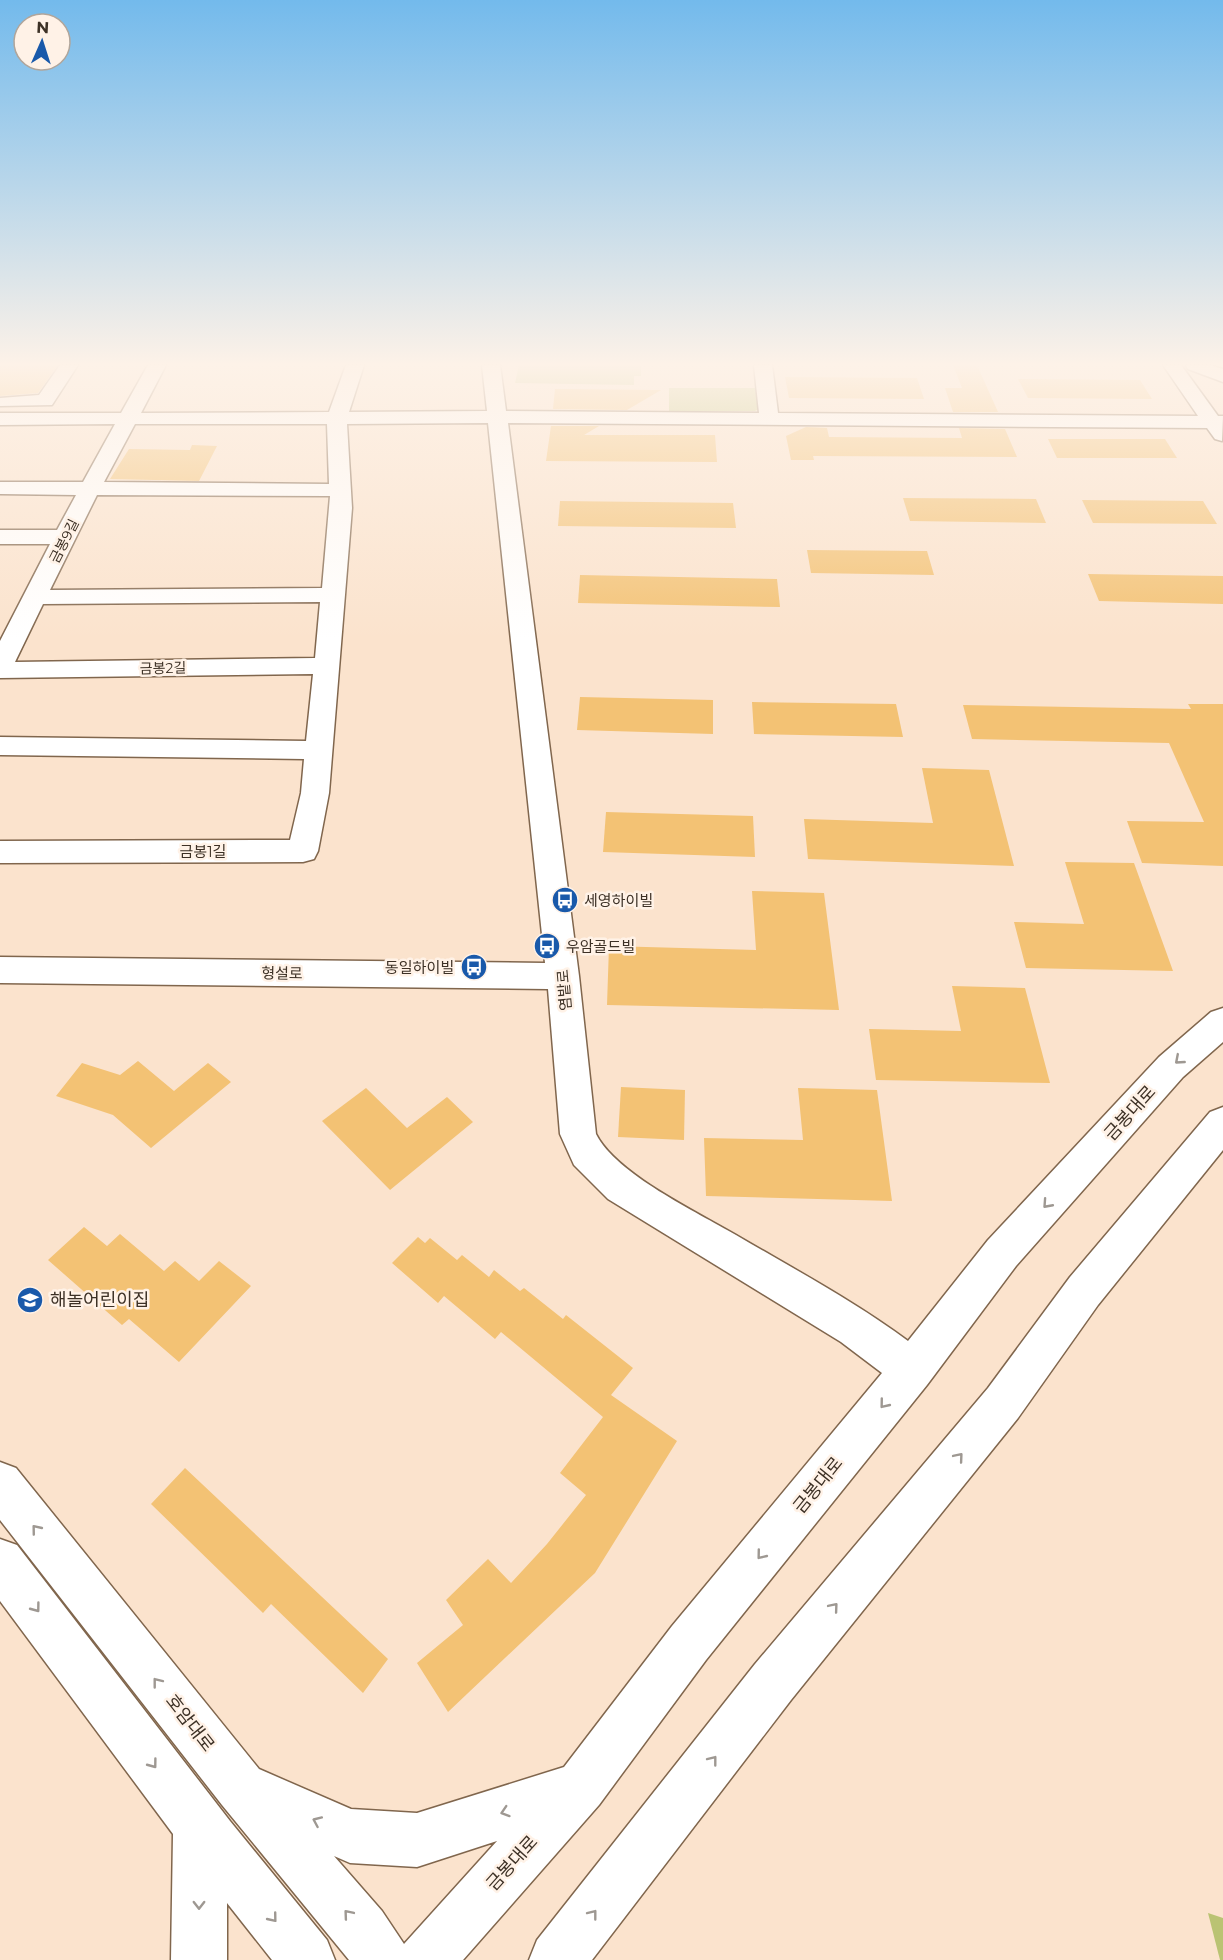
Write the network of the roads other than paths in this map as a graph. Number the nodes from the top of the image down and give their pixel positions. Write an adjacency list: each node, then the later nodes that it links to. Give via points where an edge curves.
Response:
1 (108, 456): 5 (street, 금봉9길)
2 (339, 456): 6 (street, 금봉1길)
3 (503, 456): 17 (street, 염밭로)
4 (0, 488): 5 (street)
5 (89, 490): 6 (street); 8 (street, 금봉9길)
6 (340, 490): 9 (street, 금봉1길)
7 (0, 537): 8 (street)
8 (66, 537): 10 (street, 금봉9길)
9 (334, 595): 10 (street); 11 (street, 금봉1길)
10 (35, 597): 12 (street, 금봉9길)
11 (327, 666): 12 (street, 금봉2길); 14 (street, 금봉1길)
12 (0, 668)
13 (0, 746): 14 (street)
14 (319, 750): 15 (street, 금봉1길, via 303,851)
15 (0, 852)
16 (0, 970): 17 (street, 형설로)
17 (563, 976): 20 (street, 염밭로, via 575,1116 587,1153 621,1187 856,1328)
18 (1223, 1022): 20 (street, 금봉대로, one-way to 20, via 1171,1067 1002,1253)
19 (1223, 1123): 30 (street, one-way to 19, via 773,1682 1003,1403 1084,1291)
20 (912, 1370): 24 (street, 금봉대로, one-way to 24, via 689,1643)
21 (0, 1484): 23 (street, 호암대로, one-way to 21)
22 (0, 1562): 25 (street, one-way to 25)
23 (240, 1787): 24 (street, one-way to 23, via 417,1840 350,1836); 28 (street, 호암대로, one-way to 23)
24 (580, 1787): 29 (street, 금봉대로)
25 (200, 1825): 26 (street, one-way to 26); 27 (street, one-way to 27)
26 (199, 1960)
27 (306, 1960)
28 (383, 1960)
29 (426, 1960)
30 (557, 1960)

